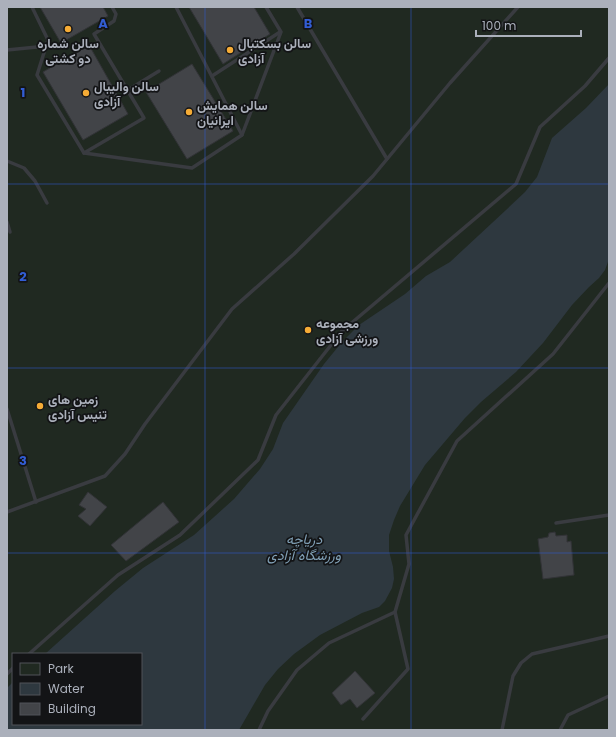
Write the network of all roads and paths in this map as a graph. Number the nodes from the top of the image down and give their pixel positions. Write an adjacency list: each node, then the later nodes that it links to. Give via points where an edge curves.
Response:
1 (32, 7): 8 (lane, via 48,40)
2 (112, 7): 13 (lane, via 116,14 114,21 94,34)
3 (176, 7): 12 (lane)
4 (266, 7): 7 (lane)
5 (297, 7): 16 (lane)
6 (518, 7): 16 (lane)
7 (280, 32): 12 (lane); 14 (lane)
8 (47, 46): 9 (lane); 15 (lane, via 37,75)
9 (7, 50)
10 (609, 58): 29 (lane, via 585,86 540,127 516,184 342,331 276,415 258,460 180,535 118,575)
11 (159, 71): 13 (lane)
12 (212, 76): 14 (lane)
13 (128, 90): 15 (lane, via 144,118)
14 (242, 135): 15 (lane, via 192,168)
15 (84, 153)
16 (387, 159): 23 (lane, via 294,254 232,309 125,454 105,476)
17 (7, 161): 18 (lane, via 24,168 35,181)
18 (47, 203)
19 (7, 222): 20 (lane)
20 (10, 232)
21 (609, 284): 27 (lane, via 553,354 457,441 406,535 409,564)
22 (7, 409): 23 (lane)
23 (36, 502): 24 (lane)
24 (8, 511)
25 (609, 515): 26 (lane)
26 (556, 523)
27 (395, 612): 31 (lane, via 408,669); 32 (lane, via 329,643 297,670 268,712)
28 (609, 636): 33 (lane, via 532,654 521,663 513,676)
29 (30, 653)
30 (609, 696): 34 (lane, via 568,715)
31 (363, 719)
32 (259, 730)
33 (502, 730)
34 (560, 730)

